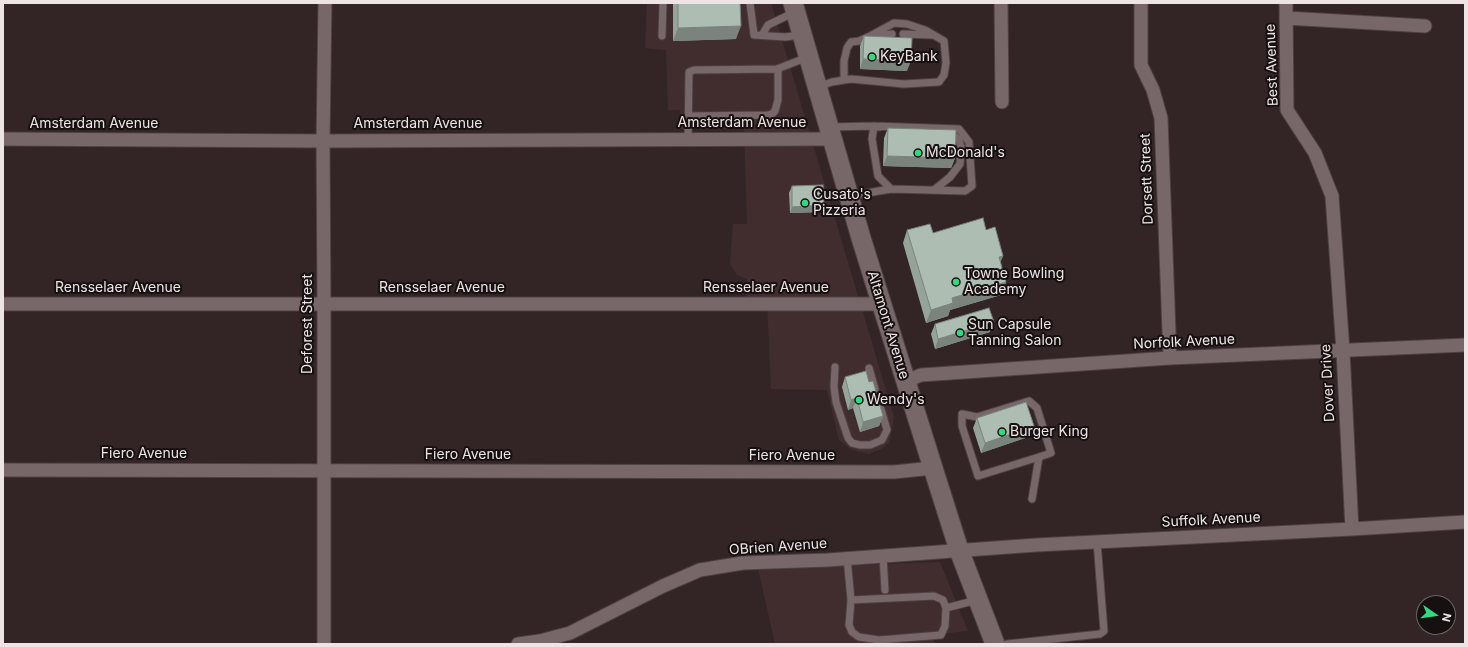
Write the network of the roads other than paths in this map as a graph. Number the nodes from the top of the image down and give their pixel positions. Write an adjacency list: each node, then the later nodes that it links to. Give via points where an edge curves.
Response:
1 (325, 3): 27 (street, Deforest Street)
2 (663, 3): 15 (lane)
3 (750, 3): 12 (lane, via 754,35)
4 (1001, 3): 21 (street)
5 (1141, 3): 37 (street, Dorsett Street, via 1141,66 1153,90 1161,118)
6 (1286, 3): 8 (street, Best Avenue)
7 (794, 8): 12 (lane, via 768,25); 13 (main road, Altamont Avenue)
8 (1286, 18): 9 (street); 31 (street, Best Avenue, via 1287,110 1315,152 1332,196)
9 (1425, 26)
10 (892, 34): 16 (lane)
11 (903, 34): 14 (lane)
12 (762, 35): 13 (lane)
13 (801, 35): 17 (main road, Altamont Avenue)
14 (934, 35): 16 (lane, via 907,24 894,23); 19 (lane, via 944,41 946,63 944,75 939,82 904,84)
15 (662, 36)
16 (870, 36): 19 (lane, via 851,42 847,48)
17 (808, 57): 18 (lane); 20 (main road, Altamont Avenue)
18 (778, 69): 22 (lane, via 778,100 772,114); 22 (lane, via 689,72)
19 (844, 80): 20 (lane)
20 (817, 87): 24 (main road, Altamont Avenue)
21 (1002, 102)
22 (688, 116): 25 (lane)
23 (874, 126): 24 (lane); 28 (lane, via 872,139 878,176); 29 (lane, via 882,129 951,133 959,140 960,164 950,178); 29 (lane, via 959,129 969,142 972,186 965,191)
24 (830, 133): 25 (street, Amsterdam Avenue); 30 (main road, Altamont Avenue)
25 (688, 139): 27 (street, Amsterdam Avenue)
26 (3, 140): 27 (street, Amsterdam Avenue)
27 (323, 141): 33 (street, Deforest Street)
28 (891, 189): 29 (lane); 30 (lane)
29 (934, 190)
30 (849, 196): 34 (main road, Altamont Avenue)
31 (1334, 235): 36 (street, Dover Drive)
32 (3, 304): 33 (street, Rensselaer Avenue)
33 (324, 304): 34 (street, Rensselaer Avenue); 44 (street, Deforest Street)
34 (882, 304): 40 (main road, Altamont Avenue)
35 (1465, 345): 36 (street, Norfolk Avenue)
36 (1343, 351): 37 (street, Norfolk Avenue); 47 (street, Dover Drive)
37 (1170, 358): 40 (street, Norfolk Avenue, via 921,375)
38 (835, 367): 39 (lane, via 836,402 848,438 852,443 860,445 870,445 882,440 887,430)
39 (869, 368)
40 (906, 381): 42 (main road, Altamont Avenue)
41 (1039, 457): 41 (lane, via 1051,453 1037,408 1028,401 977,417 962,414 962,426 978,476); 45 (lane)
42 (933, 468): 44 (street, Fiero Avenue, via 894,472); 49 (main road, Altamont Avenue)
43 (3, 470): 44 (street, Fiero Avenue)
44 (324, 470): 56 (street, Deforest Street)
45 (1032, 499)
46 (1465, 522): 47 (street, Suffolk Avenue)
47 (1352, 529): 48 (street, Suffolk Avenue)
48 (1097, 542): 49 (street, Suffolk Avenue); 59 (lane, via 1104,631 1094,635)
49 (959, 550): 50 (street, OBrien Avenue); 54 (main road, Altamont Avenue)
50 (883, 556): 51 (street, OBrien Avenue); 52 (lane)
51 (847, 558): 53 (lane); 57 (street, OBrien Avenue, via 743,563 700,570 570,633)
52 (886, 590)
53 (851, 600): 55 (lane, via 934,596 943,600); 55 (lane, via 849,625 852,632 859,637 879,640 941,635 945,626)
54 (979, 600): 55 (lane); 58 (main road, Altamont Avenue)
55 (946, 608)
56 (324, 644)
57 (518, 644)
58 (995, 644)
59 (1007, 644)

